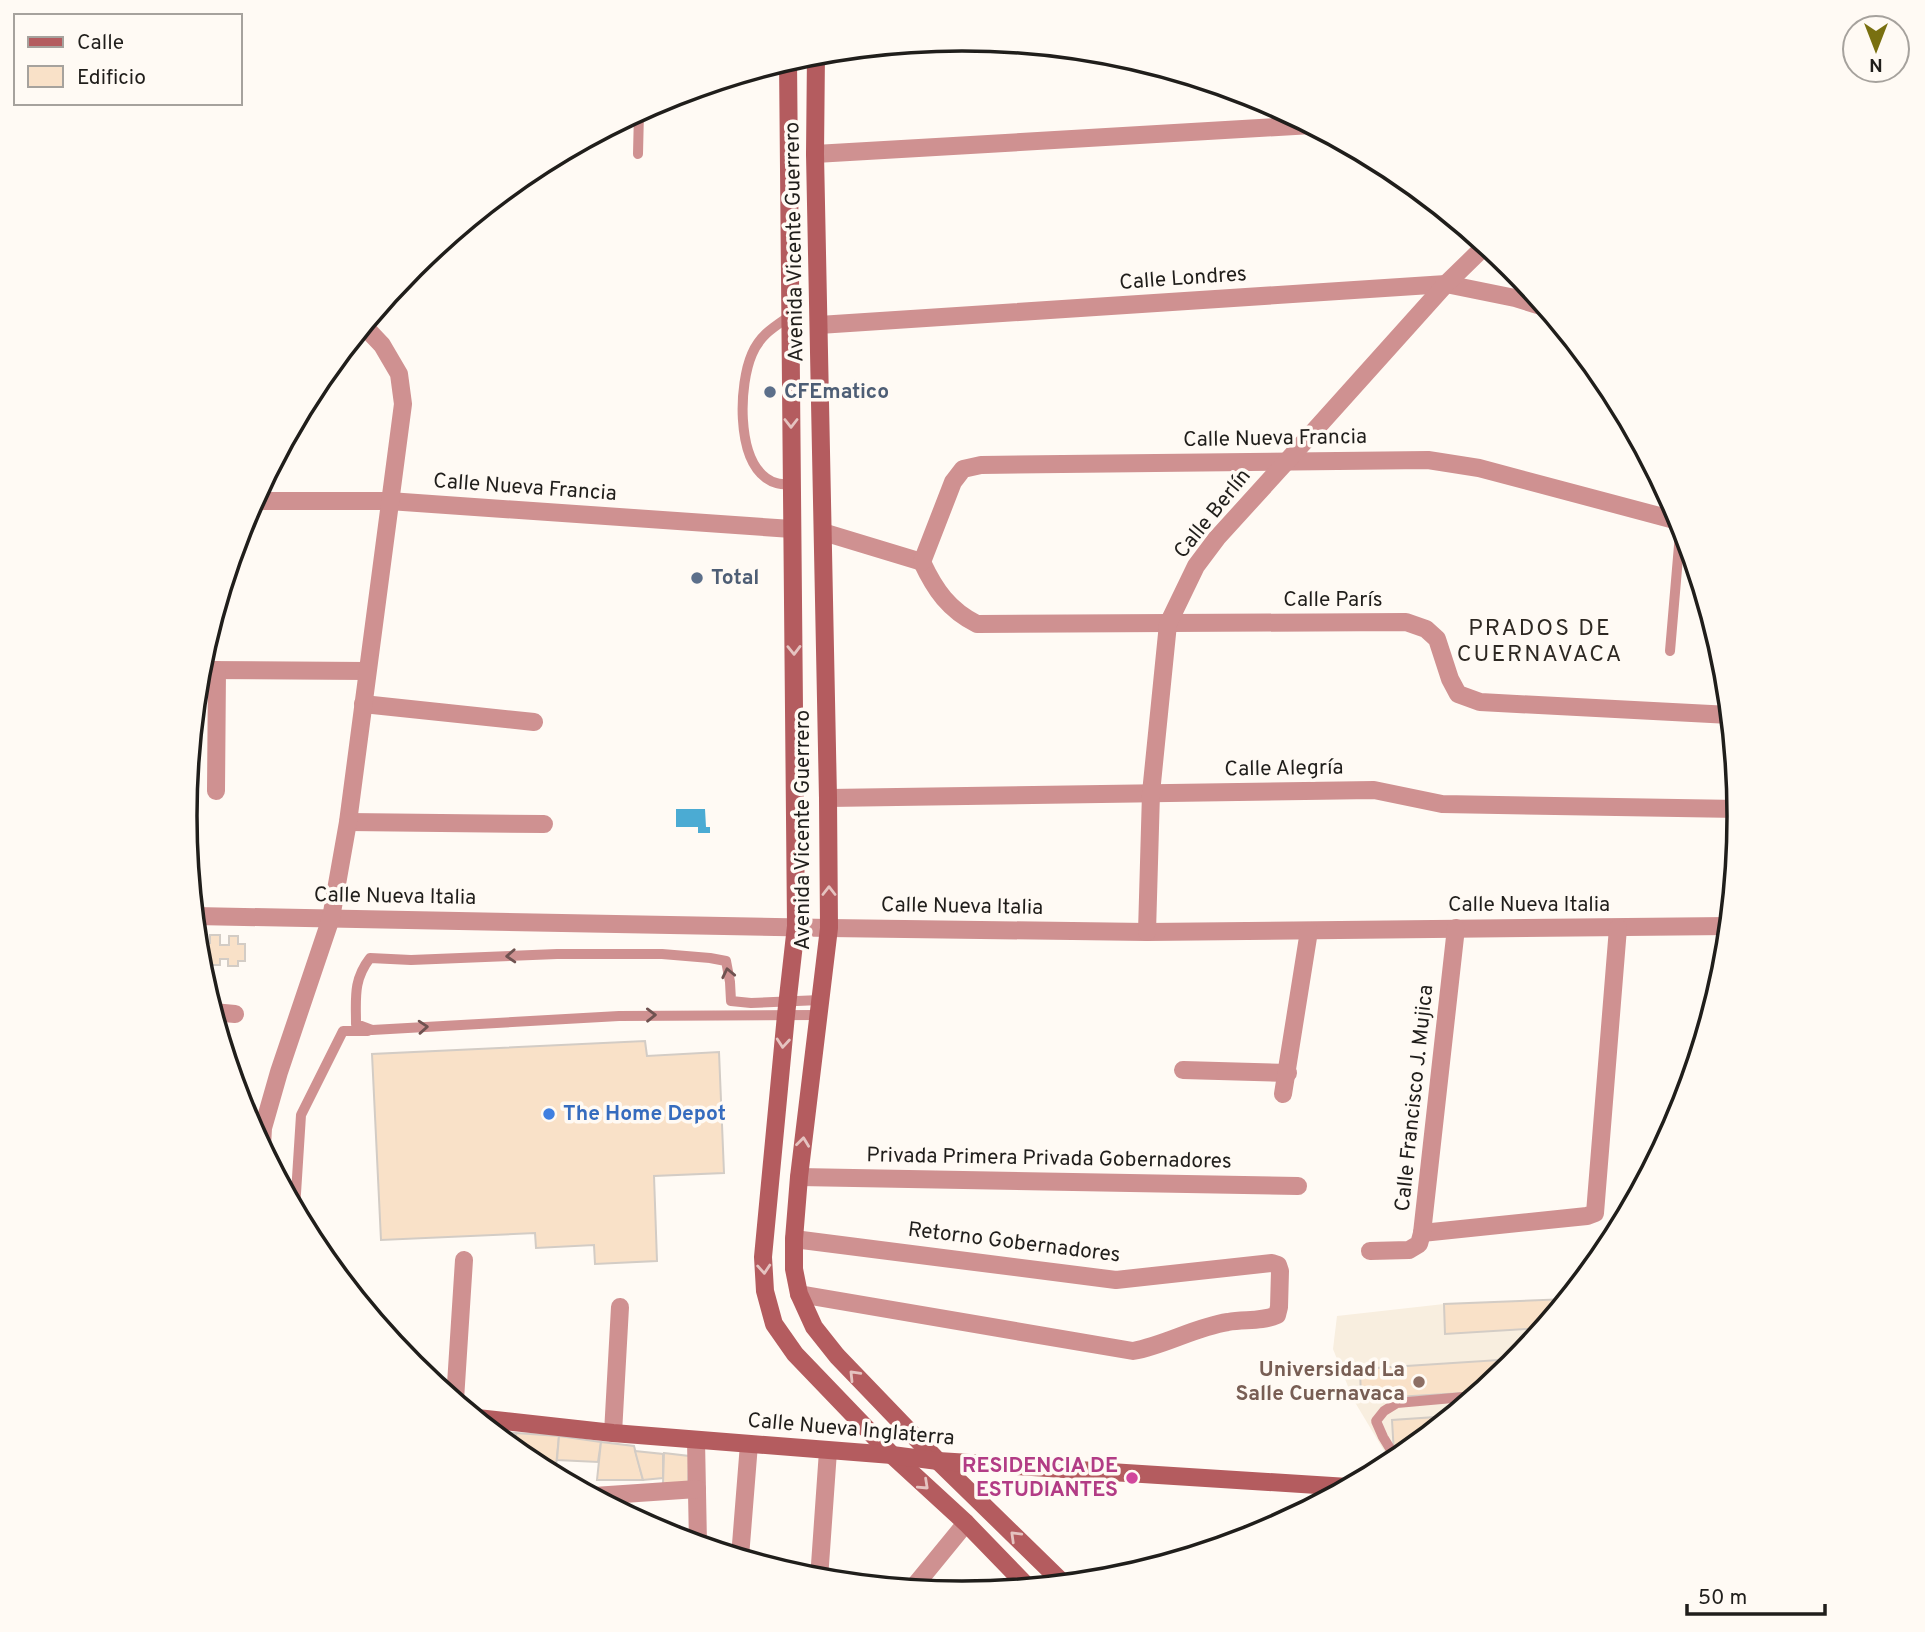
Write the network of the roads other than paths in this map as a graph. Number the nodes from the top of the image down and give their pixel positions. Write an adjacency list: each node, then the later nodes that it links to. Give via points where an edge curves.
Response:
1 (816, 65): 6 (main road, Avenida Vicente Guerrero)
2 (788, 71): 10 (main road, Avenida Vicente Guerrero)
3 (639, 123): 5 (lane)
4 (1293, 126): 6 (street)
5 (638, 154)
6 (815, 154): 11 (main road, Avenida Vicente Guerrero)
7 (1479, 252): 8 (street, Calle Berlín)
8 (1446, 284): 9 (street, Calle Londres); 11 (street, Calle Londres); 13 (street, Calle Berlín)
9 (1530, 303)
10 (790, 316): 14 (main road, Avenida Vicente Guerrero, one-way to 14); 14 (lane, via 765,332 752,352 742,388 743,424 752,462 777,484)
11 (818, 325): 19 (main road, Avenida Vicente Guerrero)
12 (370, 332): 16 (street, via 399,374 403,404)
13 (1287, 461): 17 (street, Calle Nueva Francia, via 1428,460 1479,468); 21 (street, Calle Nueva Francia, via 962,469); 22 (street, Calle Berlín, via 1196,566)
14 (792, 485): 18 (main road, Avenida Vicente Guerrero)
15 (266, 501): 16 (street, Calle Nueva Francia)
16 (390, 501): 18 (street, Calle Nueva Francia); 25 (street)
17 (1667, 518)
18 (792, 529): 38 (main road, Avenida Vicente Guerrero, one-way to 38)
19 (823, 532): 21 (street); 32 (main road, Avenida Vicente Guerrero)
20 (1679, 548): 23 (lane)
21 (922, 562): 22 (street, Calle París, via 944,599 977,624)
22 (1168, 624): 28 (street, Calle París, via 1406,622 1437,639 1458,694 1480,702); 31 (street, Calle Berlín)
23 (1670, 651)
24 (212, 670): 25 (street)
25 (368, 671): 27 (street)
26 (209, 686): 30 (street)
27 (363, 704): 29 (street); 34 (street)
28 (1721, 715)
29 (534, 722)
30 (215, 791)
31 (1151, 793): 32 (street, Calle Alegría); 33 (street, Calle Alegría, via 1374,790 1441,804); 44 (street, Calle Berlín)
32 (828, 798): 40 (main road, Avenida Vicente Guerrero, one-way to 32)
33 (1728, 808)
34 (348, 822): 35 (street); 37 (street)
35 (544, 824)
36 (204, 916): 37 (street, Calle Nueva Italia)
37 (331, 918): 38 (street, Calle Nueva Italia); 55 (street)
38 (796, 926): 40 (street, Calle Nueva Italia); 47 (main road, Avenida Vicente Guerrero)
39 (1719, 926): 42 (street, Calle Nueva Italia)
40 (829, 928): 44 (street, Calle Nueva Italia); 46 (main road, Avenida Vicente Guerrero)
41 (1456, 928): 42 (street, Calle Nueva Italia); 43 (street, Calle Nueva Italia); 59 (street, Calle Francisco J. Mujica)
42 (1618, 928): 59 (street, Calle Francisco J. Mujica, via 1595,1213)
43 (1309, 931): 44 (street, Calle Nueva Italia); 53 (street)
44 (1147, 932)
45 (356, 1007): 47 (lane, one-way to 45, via 731,1000 726,961 662,954 370,957 355,986); 50 (lane, via 356,1024); 51 (lane)
46 (819, 1007): 47 (lane); 47 (lane); 56 (main road, Avenida Vicente Guerrero, one-way to 46)
47 (787, 1008): 50 (lane, one-way to 47); 73 (main road, Avenida Vicente Guerrero, one-way to 73, via 763,1257 765,1292 774,1324 795,1354)
48 (223, 1013): 49 (street)
49 (235, 1014)
50 (372, 1030): 51 (lane)
51 (343, 1031): 58 (lane, via 301,1115)
52 (1183, 1070): 53 (street)
53 (1288, 1073): 54 (street)
54 (1283, 1094)
55 (264, 1126)
56 (799, 1177): 57 (street, Privada Primera Privada Gobernadores); 60 (main road, Avenida Vicente Guerrero)
57 (1298, 1186)
58 (296, 1192)
59 (1422, 1233): 61 (street, via 1419,1244 1409,1250)
60 (794, 1239): 63 (main road, Avenida Vicente Guerrero); 63 (street, Retorno Gobernadores, via 1116,1280 1272,1263 1280,1271 1277,1315 1228,1322 1133,1351)
61 (1370, 1251)
62 (464, 1260): 65 (street)
63 (799, 1294): 74 (main road, Avenida Vicente Guerrero, one-way to 63, via 837,1356 814,1327)
64 (620, 1307): 68 (street)
65 (456, 1389)
66 (1459, 1397): 71 (lane, via 1397,1403 1384,1410 1377,1421)
67 (493, 1420): 68 (main road, Calle Nueva Inglaterra)
68 (612, 1433): 69 (main road, Calle Nueva Inglaterra)
69 (696, 1440): 70 (main road, Calle Nueva Inglaterra); 76 (street)
70 (749, 1444): 72 (main road, Calle Nueva Inglaterra); 80 (street)
71 (1391, 1450)
72 (828, 1451): 73 (main road, Calle Nueva Inglaterra); 81 (street)
73 (892, 1455): 74 (main road, Calle Nueva Inglaterra); 78 (main road, Avenida Vicente Guerrero, one-way to 78)
74 (938, 1461): 75 (main road, Calle Nueva Inglaterra); 82 (main road, Avenida Vicente Guerrero, one-way to 74)
75 (1332, 1486)
76 (697, 1489): 77 (street); 79 (street)
77 (610, 1495)
78 (966, 1524): 83 (main road, Avenida Vicente Guerrero); 84 (street)
79 (698, 1534)
80 (741, 1548)
81 (820, 1568)
82 (1055, 1576)
83 (1020, 1579)
84 (919, 1580)

